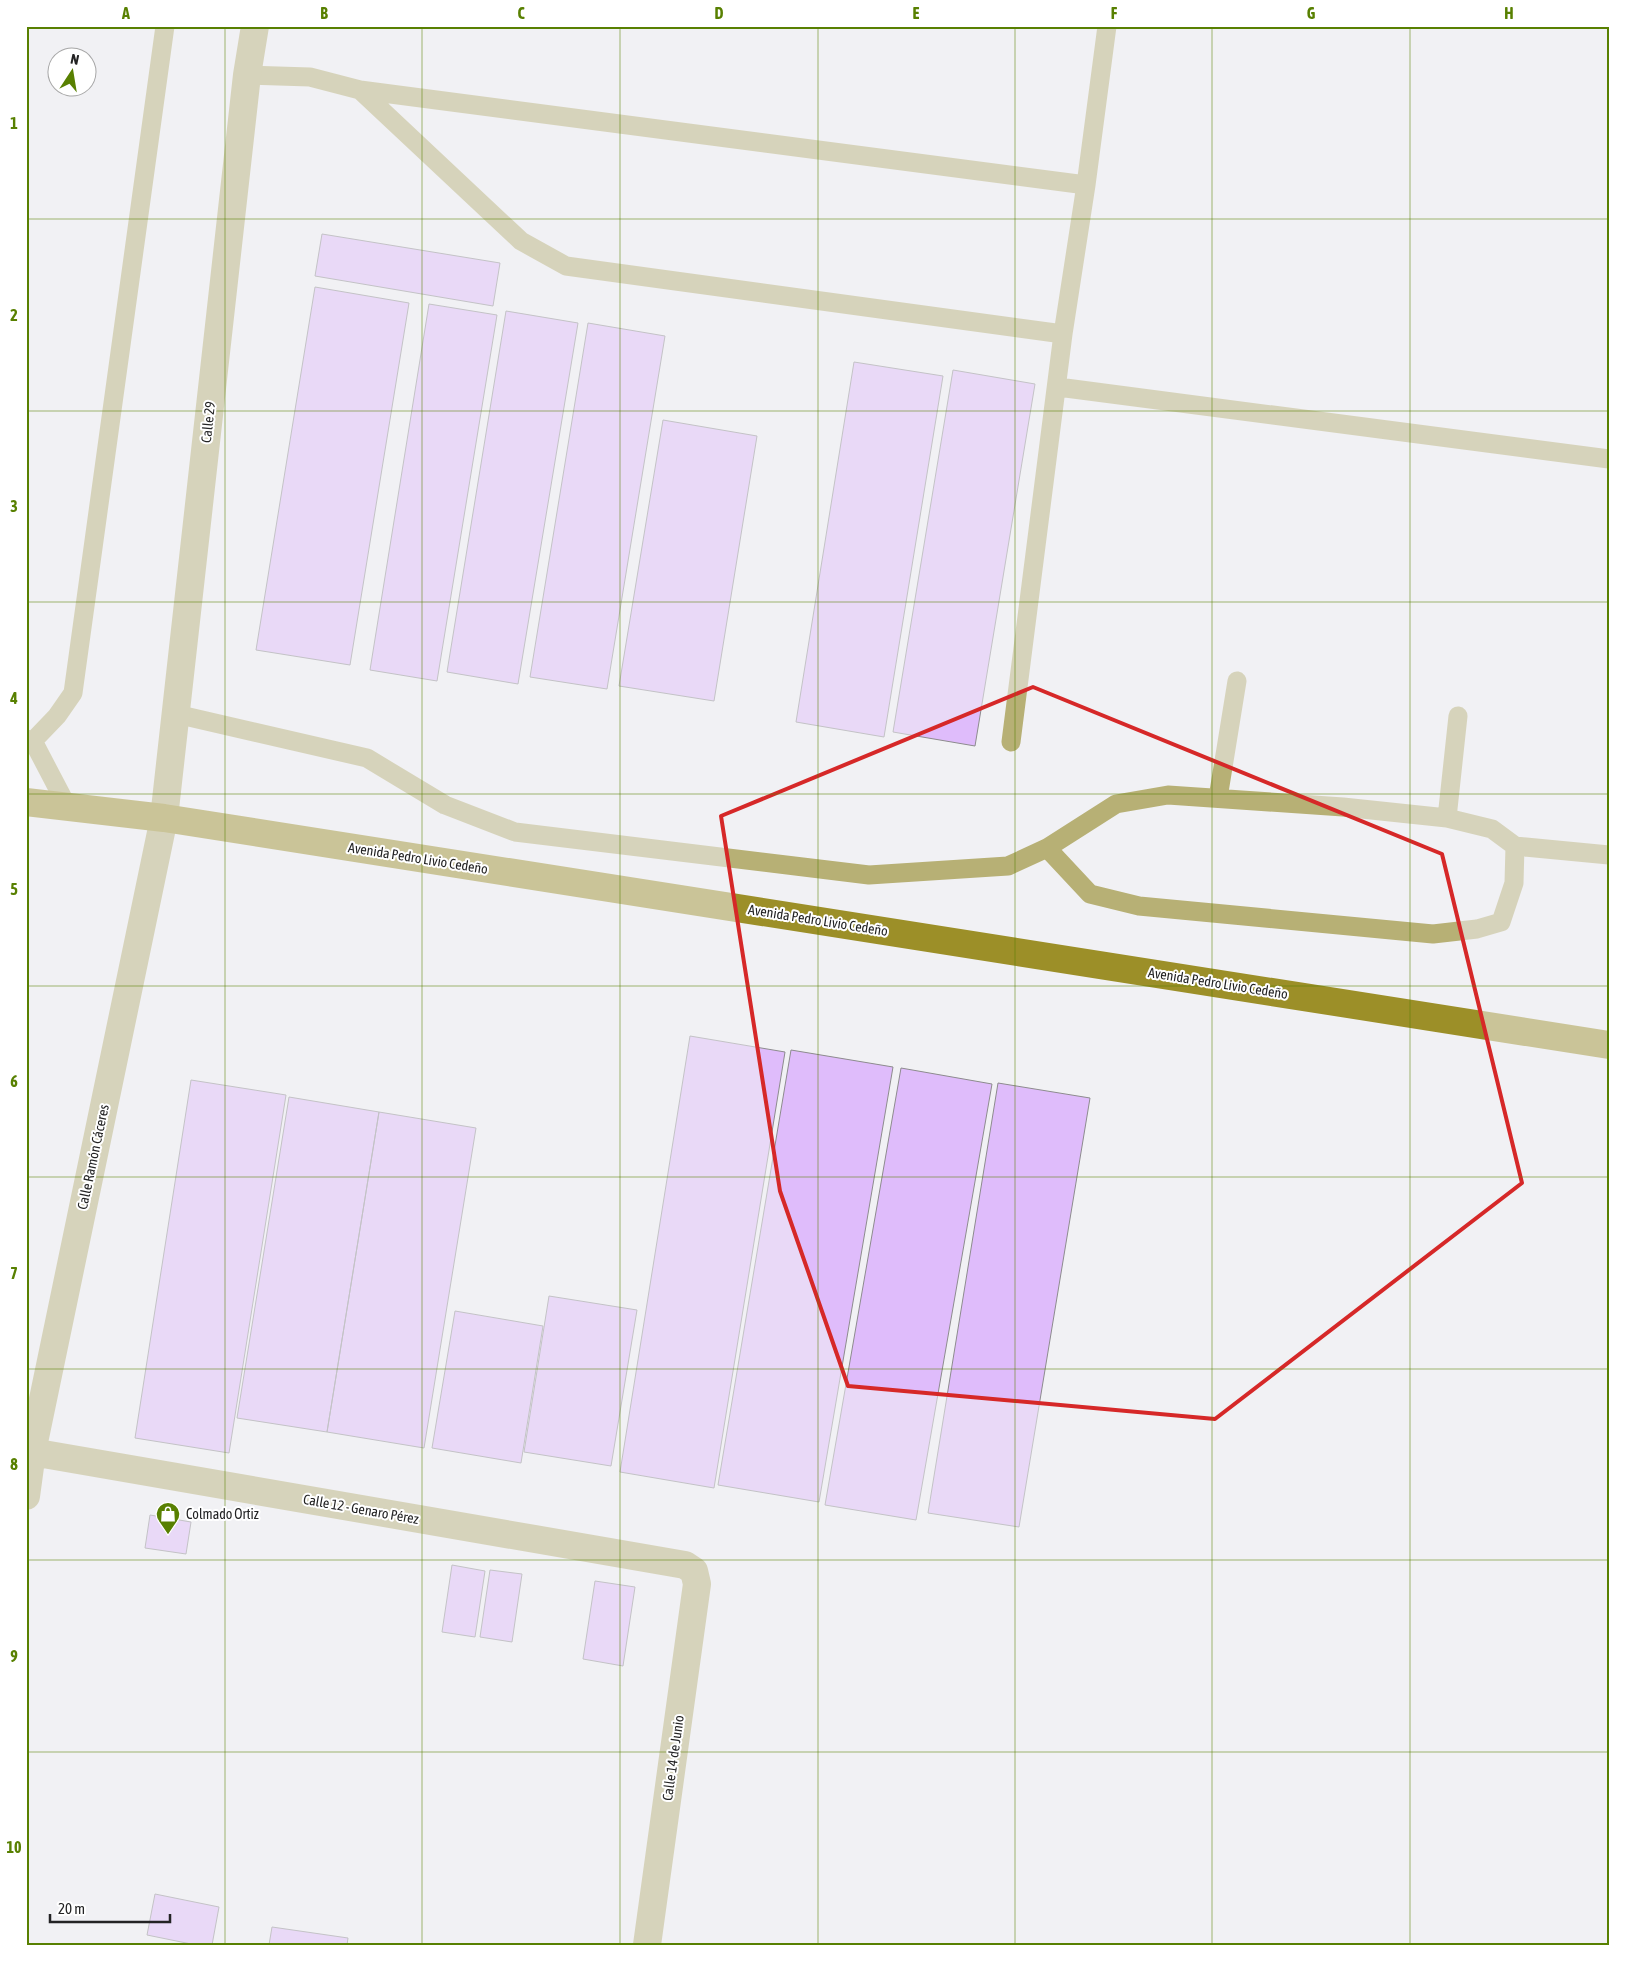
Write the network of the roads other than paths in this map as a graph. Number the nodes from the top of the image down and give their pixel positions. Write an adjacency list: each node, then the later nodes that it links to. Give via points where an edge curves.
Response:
1 (165, 26): 13 (lane, via 73,693 57,716)
2 (255, 26): 4 (street, Calle 29)
3 (1107, 26): 6 (lane)
4 (247, 76): 5 (lane, via 310,77); 11 (street, Calle 29)
5 (360, 90): 6 (lane); 7 (lane, via 521,241 566,266)
6 (1086, 185): 7 (lane)
7 (1063, 334): 8 (lane)
8 (1058, 387): 9 (lane); 14 (lane)
9 (1609, 459)
10 (1237, 681): 15 (lane)
11 (176, 714): 18 (street, Calle 29); 21 (lane, via 367,758 445,805 515,832 869,875 1008,866)
12 (1458, 716): 19 (lane)
13 (30, 740): 17 (lane)
14 (1012, 742)
15 (1218, 798): 19 (lane); 21 (lane, via 1168,795 1116,804)
16 (26, 802): 17 (main road, Avenida Pedro Livio Cedeño)
17 (67, 806): 18 (main road, Avenida Pedro Livio Cedeño)
18 (164, 818): 23 (main road, Avenida Pedro Livio Cedeño); 24 (street, Calle Ramón Cáceres)
19 (1447, 818): 20 (lane, via 1492,829)
20 (1515, 846): 21 (lane, via 1514,883 1501,922 1478,930 1433,934 1139,906 1090,894); 22 (lane)
21 (1047, 848)
22 (1609, 855)
23 (1609, 1045)
24 (29, 1451): 25 (street, Calle Ramón Cáceres); 26 (street, Calle 12 - Genaro Pérez, via 685,1565)
25 (26, 1496)
26 (694, 1571): 27 (street, Calle 14 de Junio, via 697,1584)
27 (647, 1945)

